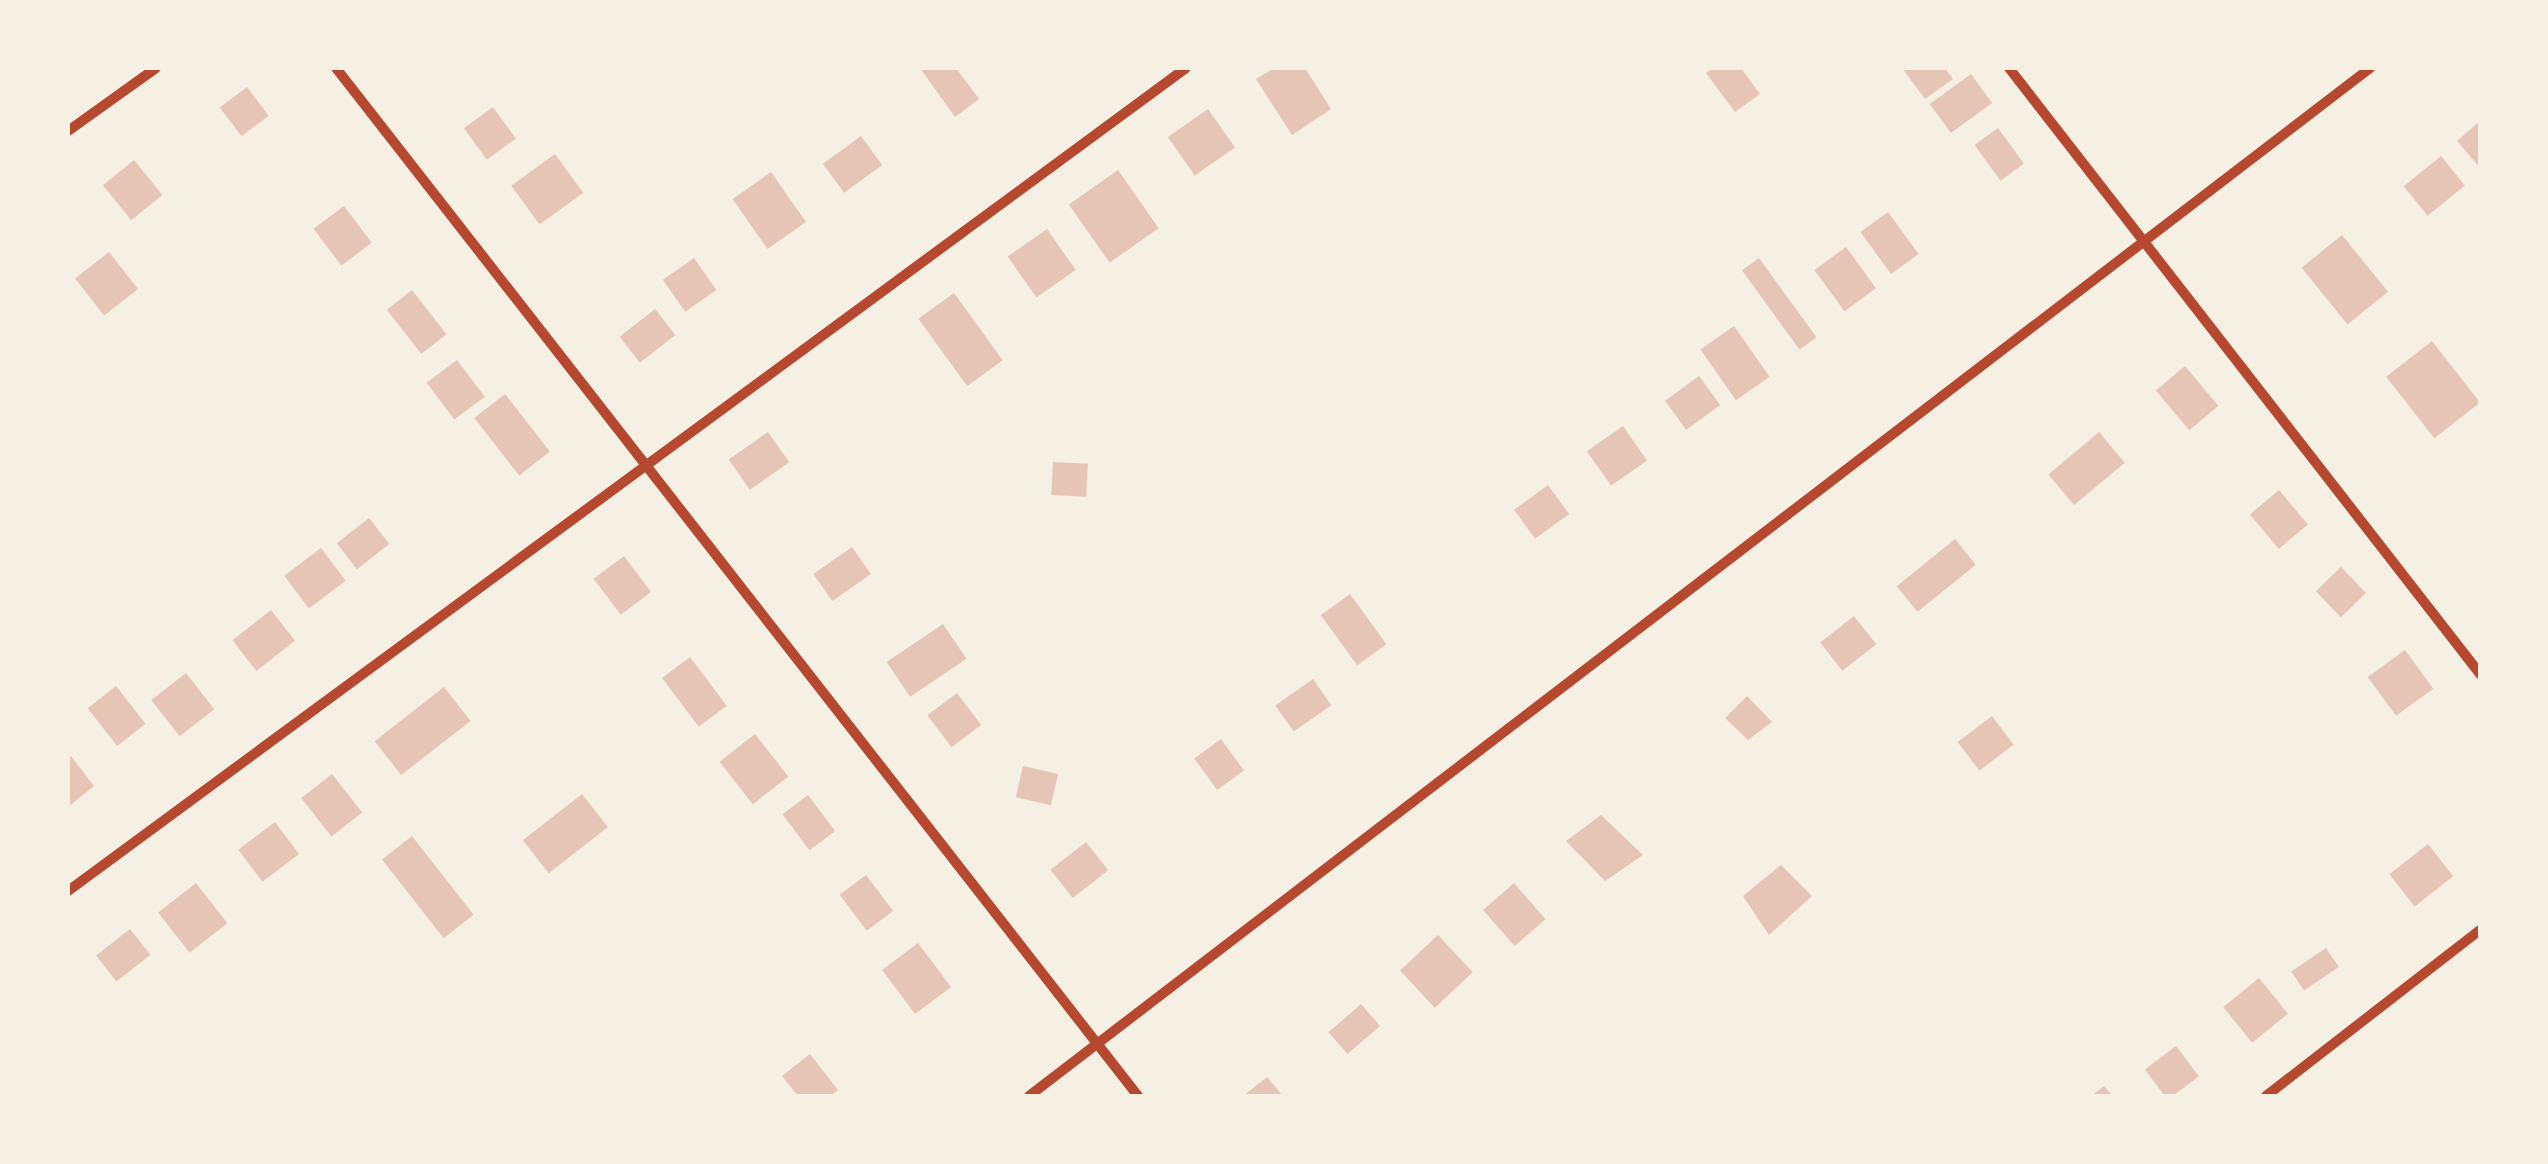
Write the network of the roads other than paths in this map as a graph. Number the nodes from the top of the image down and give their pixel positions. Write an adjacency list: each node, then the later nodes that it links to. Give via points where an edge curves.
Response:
1 (156, 68): 6 (street)
2 (336, 68): 8 (street)
3 (1186, 68): 8 (street)
4 (2009, 68): 7 (street)
5 (2370, 68): 7 (street)
6 (68, 131)
7 (2145, 243): 9 (street); 12 (street)
8 (644, 466): 10 (street); 12 (street)
9 (2480, 674)
10 (68, 892)
11 (2480, 930): 15 (street)
12 (1097, 1044): 13 (street); 14 (street)
13 (1029, 1096)
14 (1138, 1096)
15 (2266, 1096)

